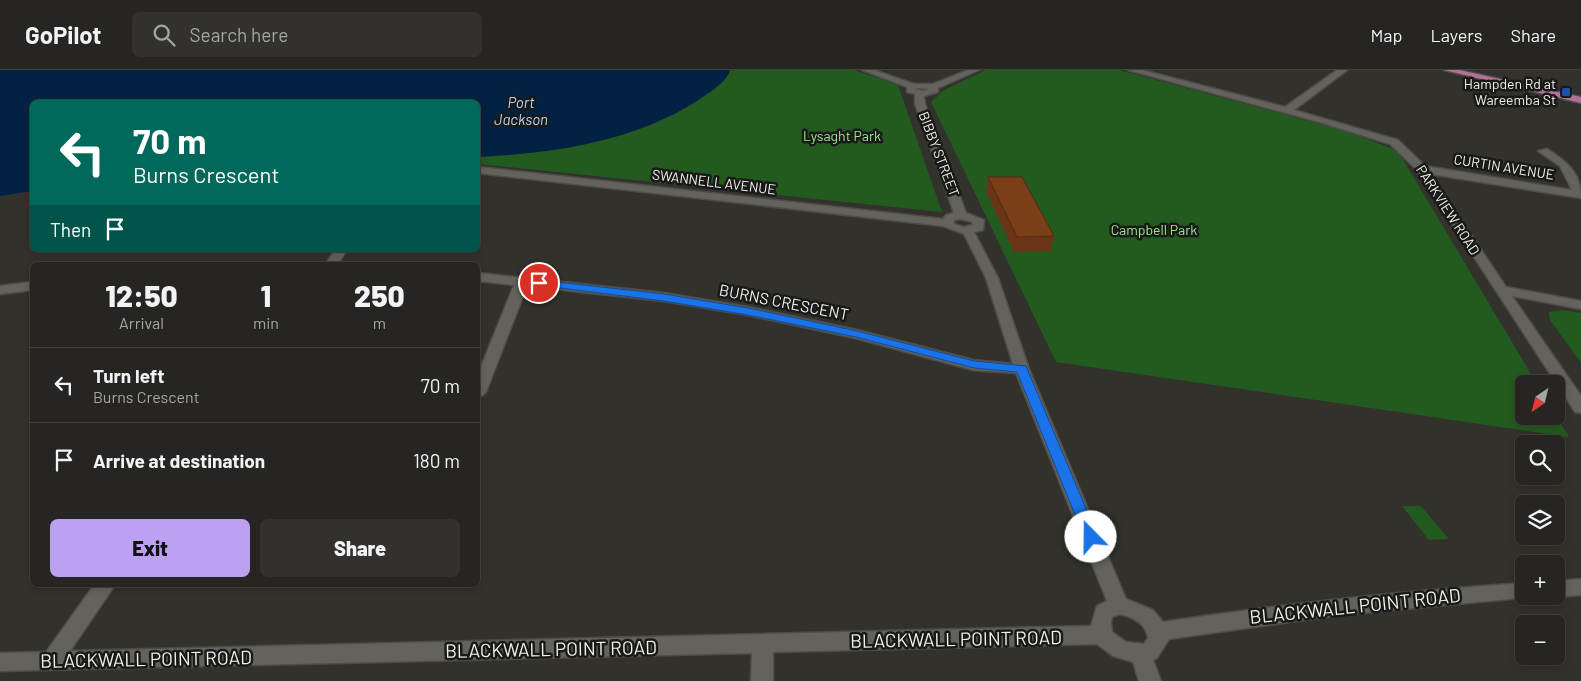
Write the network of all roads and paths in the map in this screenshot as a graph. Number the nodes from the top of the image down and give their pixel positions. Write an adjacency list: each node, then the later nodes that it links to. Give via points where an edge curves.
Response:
1 (866, 70): 6 (street)
2 (975, 70): 6 (street, via 933,87 924,85)
3 (1132, 70): 8 (street, PARKVIEW ROAD)
4 (1343, 70): 8 (street)
5 (1448, 70): 7 (main road)
6 (916, 90): 13 (street, BIBBY STREET)
7 (1581, 100)
8 (1286, 110): 10 (street, PARKVIEW ROAD, via 1394,142)
9 (1543, 150): 12 (street, via 1564,164)
10 (1422, 169): 12 (street, CURTIN AVENUE); 20 (street, PARKVIEW ROAD)
11 (480, 170): 14 (street, SWANNELL AVENUE)
12 (1580, 194)
13 (961, 215): 14 (street, via 950,217); 15 (street, via 971,216 980,222 976,229)
14 (947, 223): 15 (street, SWANNELL AVENUE, via 957,230)
15 (968, 231): 22 (street, via 992,278)
16 (480, 277): 17 (street, BURNS CRESCENT)
17 (522, 281): 22 (street, BURNS CRESCENT, via 748,312 857,334 974,365); 23 (street)
18 (30, 286): 19 (street)
19 (0, 290)
20 (1501, 290): 21 (street); 24 (street, PARKVIEW ROAD)
21 (1581, 305)
22 (1022, 369): 29 (street)
23 (480, 387)
24 (1581, 408)
25 (103, 587): 34 (street)
26 (1581, 587): 27 (street)
27 (1565, 588)
28 (1515, 592): 30 (street, BLACKWALL POINT ROAD, via 1252,617)
29 (1119, 606): 30 (street, via 1147,616); 31 (street, via 1110,608 1100,618)
30 (1158, 632): 33 (street, via 1156,647)
31 (1103, 635): 32 (street, BLACKWALL POINT ROAD); 33 (street, via 1115,648)
32 (763, 644): 34 (street, BLACKWALL POINT ROAD); 36 (street)
33 (1141, 655): 37 (street)
34 (51, 661): 35 (street, BLACKWALL POINT ROAD)
35 (0, 662)
36 (762, 681)
37 (1150, 681)

